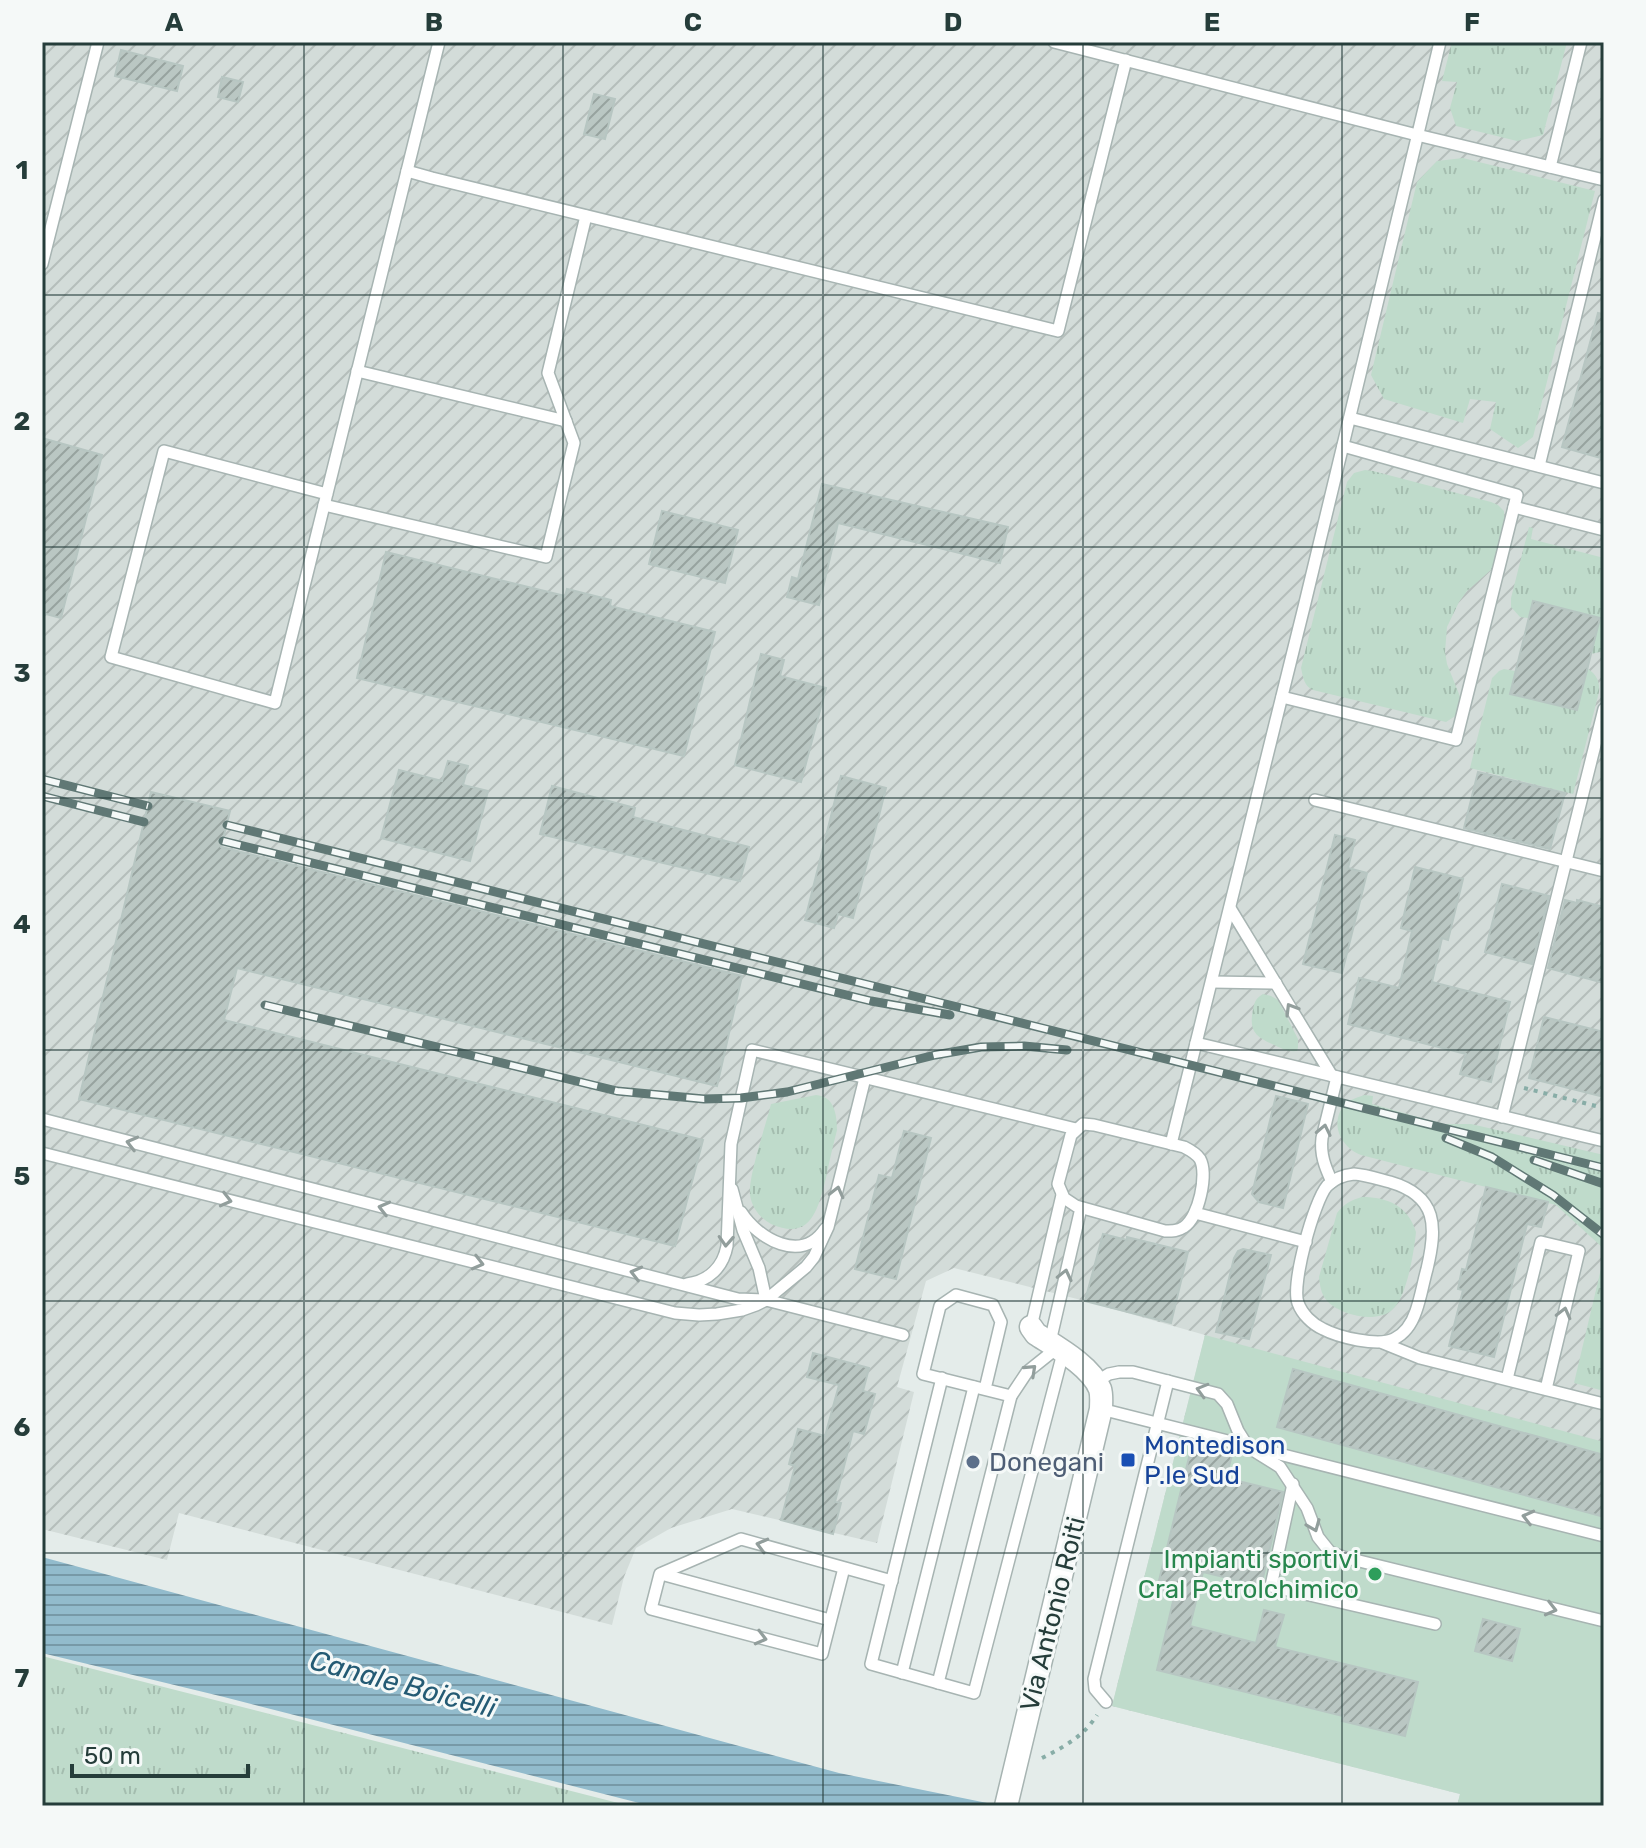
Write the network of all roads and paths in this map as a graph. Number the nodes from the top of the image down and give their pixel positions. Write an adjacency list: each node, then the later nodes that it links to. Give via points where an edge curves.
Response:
1 (98, 42): 13 (lane)
2 (439, 42): 9 (lane)
3 (1054, 42): 6 (lane)
4 (1440, 42): 7 (lane)
5 (1581, 42): 8 (lane)
6 (1126, 60): 7 (lane); 12 (lane, via 1058,331)
7 (1417, 135): 8 (lane); 16 (lane)
8 (1550, 167): 10 (lane)
9 (407, 171): 12 (lane); 15 (lane)
10 (1604, 180)
11 (1604, 200): 19 (lane)
12 (586, 216): 17 (lane, via 548,373)
13 (47, 225): 14 (lane)
14 (42, 264)
15 (357, 371): 17 (lane); 21 (lane)
16 (1350, 418): 18 (lane); 19 (lane)
17 (566, 421): 21 (lane, via 574,443 546,557)
18 (1343, 446): 22 (lane, via 1517,495); 24 (lane)
19 (1539, 466): 20 (lane)
20 (1604, 483)
21 (325, 499): 21 (lane, via 275,703 111,657 164,451)
22 (1514, 507): 23 (lane); 24 (lane, via 1456,740)
23 (1604, 530)
24 (1282, 697): 29 (lane)
25 (1604, 709): 27 (lane)
26 (1315, 800): 27 (lane)
27 (1566, 862): 28 (lane); 35 (lane)
28 (1604, 871)
29 (1230, 908): 30 (lane); 31 (lane)
30 (1212, 982): 31 (lane); 32 (lane)
31 (1276, 983): 33 (lane, one-way to 31)
32 (1196, 1043): 33 (lane); 41 (lane)
33 (1335, 1076): 37 (lane); 44 (lane, one-way to 33, via 1321,1147)
34 (865, 1078): 39 (lane); 43 (lane, via 752,1050 733,1132); 49 (lane, one-way to 34)
35 (1510, 1084): 36 (path); 37 (lane)
36 (1604, 1108)
37 (1502, 1117): 40 (lane)
38 (42, 1119): 51 (lane, one-way to 38)
39 (1076, 1129): 41 (lane, via 1094,1125); 45 (lane, via 1058,1177)
40 (1604, 1141)
41 (1171, 1144): 48 (lane, via 1193,1152 1202,1165)
42 (42, 1153): 52 (lane, one-way to 52, via 675,1313 730,1313)
43 (730, 1173): 46 (lane); 51 (lane, one-way to 51, via 725,1257 703,1280)
44 (1332, 1182): 50 (lane, via 1316,1206); 55 (lane, via 1354,1174 1399,1185 1421,1197 1432,1218 1433,1246 1412,1322)
45 (1062, 1195): 47 (lane); 53 (lane)
46 (735, 1201): 49 (lane, via 753,1229 782,1245 812,1242); 52 (lane)
47 (1081, 1208): 48 (lane, via 1165,1231 1188,1225); 56 (lane, one-way to 47)
48 (1195, 1213): 50 (lane)
49 (829, 1222): 52 (lane, via 806,1267)
50 (1306, 1242): 55 (lane, via 1295,1293 1302,1311 1331,1332)
51 (683, 1285): 52 (lane)
52 (766, 1300): 54 (lane)
53 (1031, 1327): 56 (street)
54 (903, 1335)
55 (1383, 1343): 58 (lane, via 1420,1358)
56 (1057, 1348): 60 (street); 63 (lane, one-way to 56, via 1027,1372); 77 (lane, via 1049,1406 974,1693)
57 (942, 1378): 61 (lane); 61 (lane, via 923,1374 940,1306 956,1295 993,1305 1001,1322); 72 (lane)
58 (1507, 1379): 62 (lane); 62 (lane, one-way to 58, via 1579,1251 1541,1242)
59 (1168, 1381): 60 (lane, via 1119,1372); 66 (lane); 67 (lane, one-way to 59, via 1224,1398)
60 (1096, 1382): 65 (street, via 1101,1391)
61 (979, 1388): 63 (lane); 76 (lane)
62 (1546, 1389): 64 (lane)
63 (1011, 1396): 77 (lane)
64 (1604, 1404)
65 (1100, 1419): 66 (lane); 79 (street, Via Antonio Roiti)
66 (1158, 1423): 67 (lane); 78 (lane, via 1094,1679)
67 (1248, 1447): 68 (lane, via 1280,1467); 69 (lane, one-way to 67)
68 (1293, 1484): 74 (lane, one-way to 74, via 1330,1552); 75 (lane, via 1271,1586)
69 (1604, 1536)
70 (840, 1567): 71 (lane, one-way to 71, via 741,1539); 72 (lane); 73 (lane)
71 (660, 1574): 73 (lane); 73 (lane, one-way to 73, via 651,1609 822,1654)
72 (892, 1581): 76 (lane, via 871,1664)
73 (830, 1620)
74 (1604, 1621)
75 (1435, 1624)
76 (902, 1673): 77 (lane)
77 (938, 1683)
78 (1106, 1702): 79 (path, via 1067,1745)
79 (1015, 1771): 80 (street, Via Antonio Roiti)
80 (1007, 1802)

